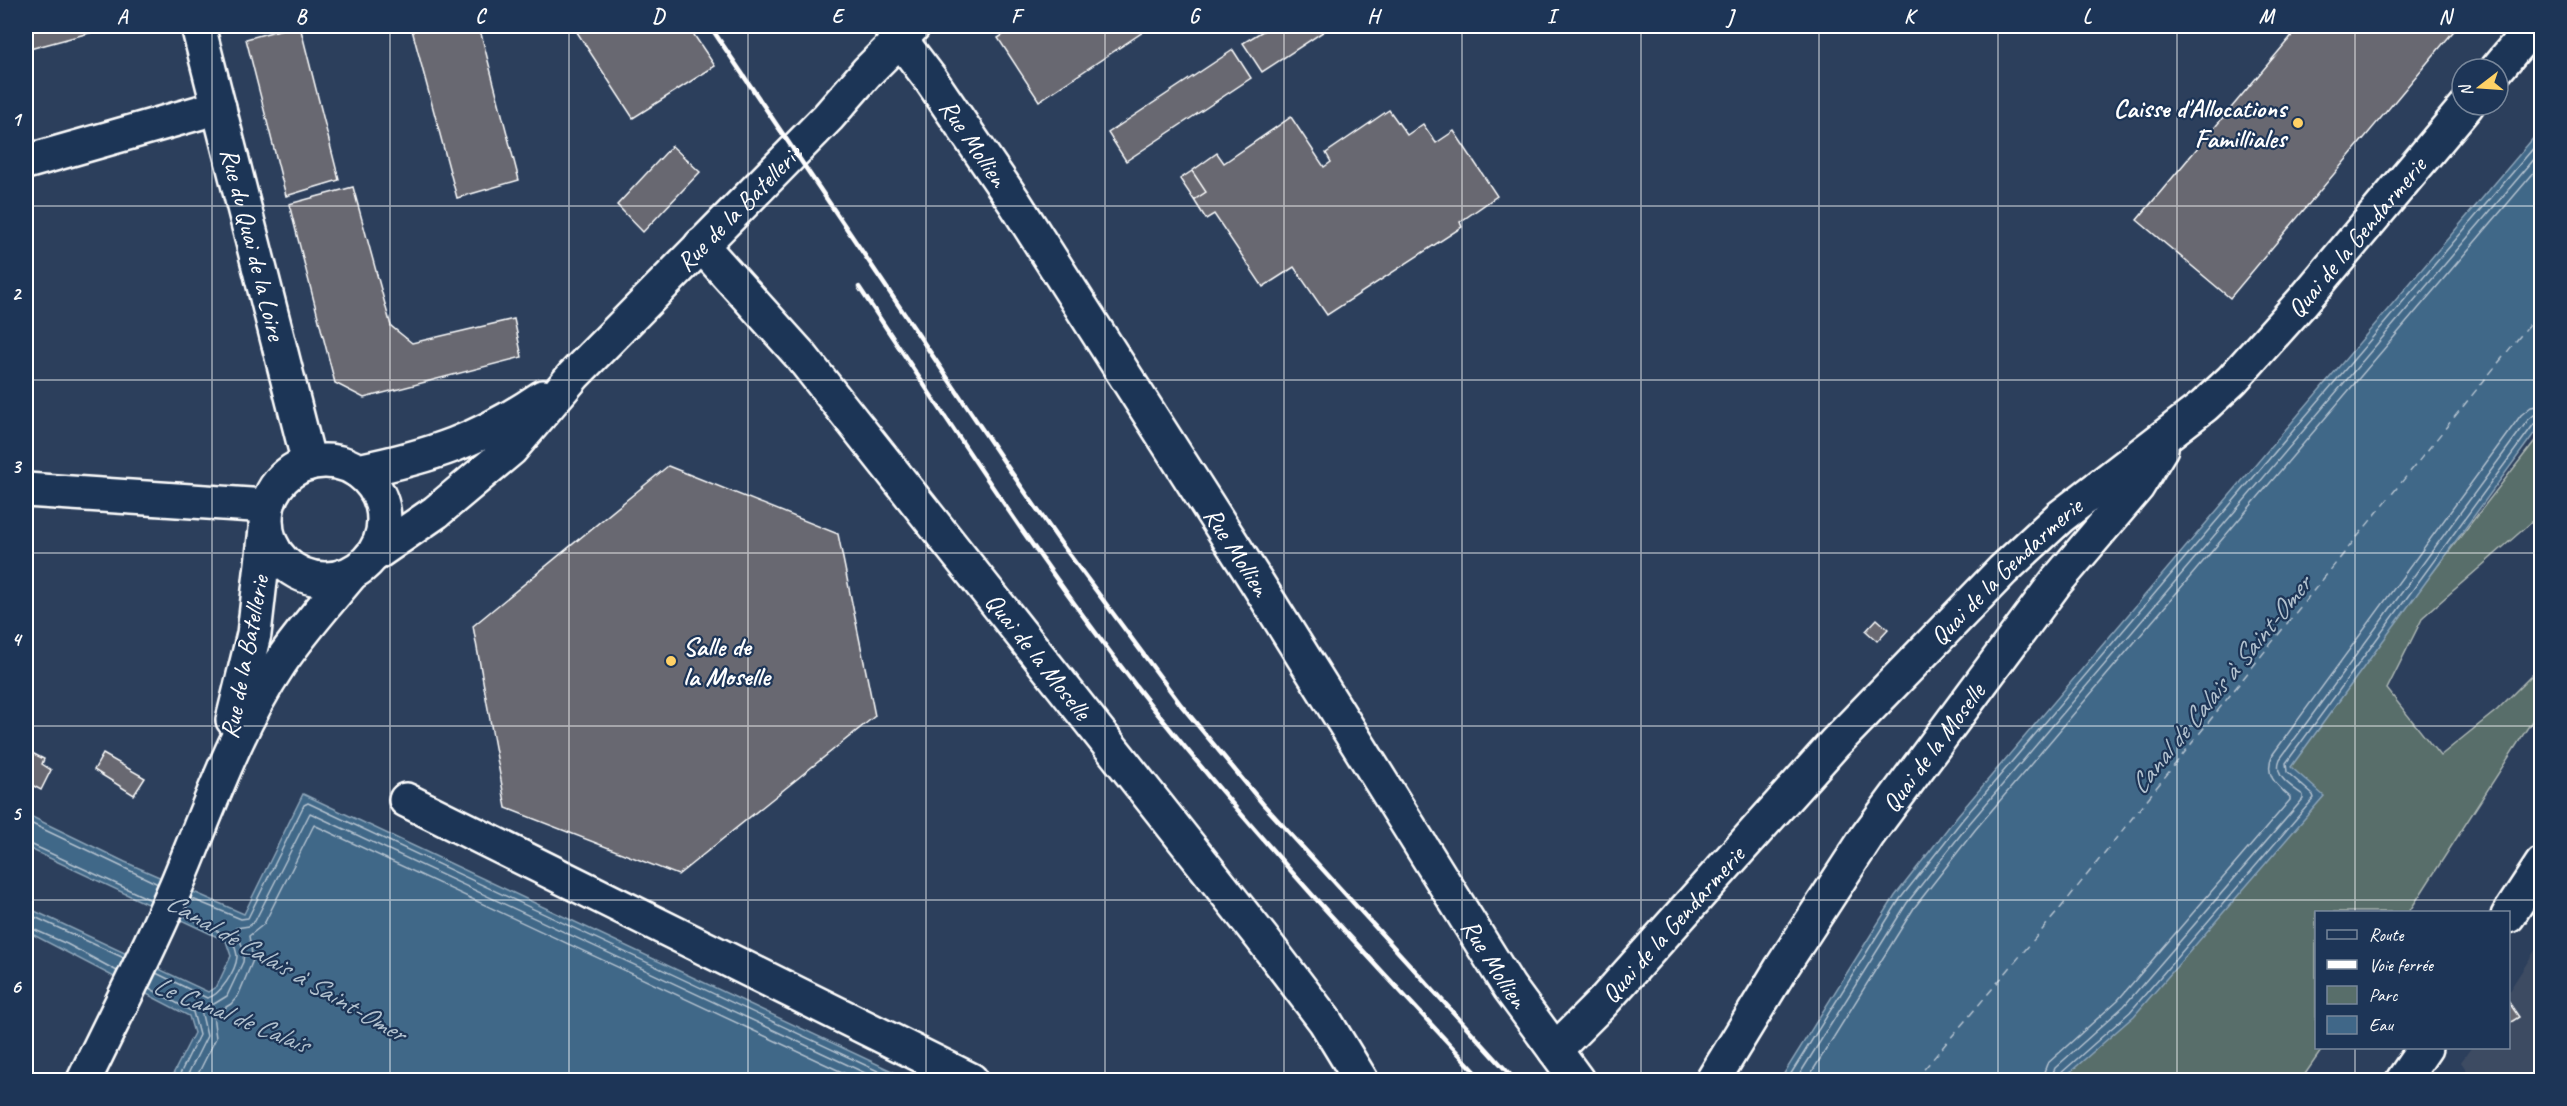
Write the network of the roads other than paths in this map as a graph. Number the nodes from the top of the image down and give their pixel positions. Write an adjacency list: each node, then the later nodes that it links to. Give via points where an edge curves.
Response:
1 (198, 26): 5 (street, Rue du Quai de la Loire)
2 (2533, 26): 4 (street)
3 (901, 29): 8 (street, Rue de la Batellerie, via 828,117); 20 (street, Rue Mollien, via 1250,571 1509,987)
4 (2507, 57)
5 (219, 107): 7 (street); 11 (street, Rue du Quai de la Loire)
6 (2457, 117): 10 (street, Quai de la Gendarmerie, via 2266,343 2204,406)
7 (26, 162)
8 (701, 245): 9 (street, Rue de la Batellerie); 23 (street, Quai de la Moselle, via 801,356 1261,937 1324,1021)
9 (574, 375): 12 (street, Rue de la Batellerie, via 522,411 459,444); 15 (street, Rue de la Batellerie, via 511,449 436,512)
10 (2174, 429): 20 (street, Quai de la Gendarmerie, via 2060,517 1985,587 1835,742 1602,1003); 25 (street, Quai de la Moselle, via 2137,487 2056,582 1868,835)
11 (309, 463): 12 (street, via 340,462); 14 (street, via 283,479 270,496)
12 (358, 471): 15 (street, via 373,485 383,504 383,535)
13 (26, 490): 14 (street)
14 (267, 517): 15 (street, via 268,537 277,555 301,575 321,580 342,578); 16 (street, Rue de la Batellerie, via 254,634)
15 (363, 564): 16 (street, Rue de la Batellerie, via 317,614 280,663)
16 (216, 787): 21 (street, Rue de la Batellerie, via 160,921)
17 (405, 800): 22 (street)
18 (2541, 864): 19 (street)
19 (2510, 913)
20 (1555, 1050): 24 (street, Rue Mollien)
21 (84, 1080)
22 (971, 1080)
23 (1361, 1080)
24 (1577, 1080)
25 (1713, 1080)

